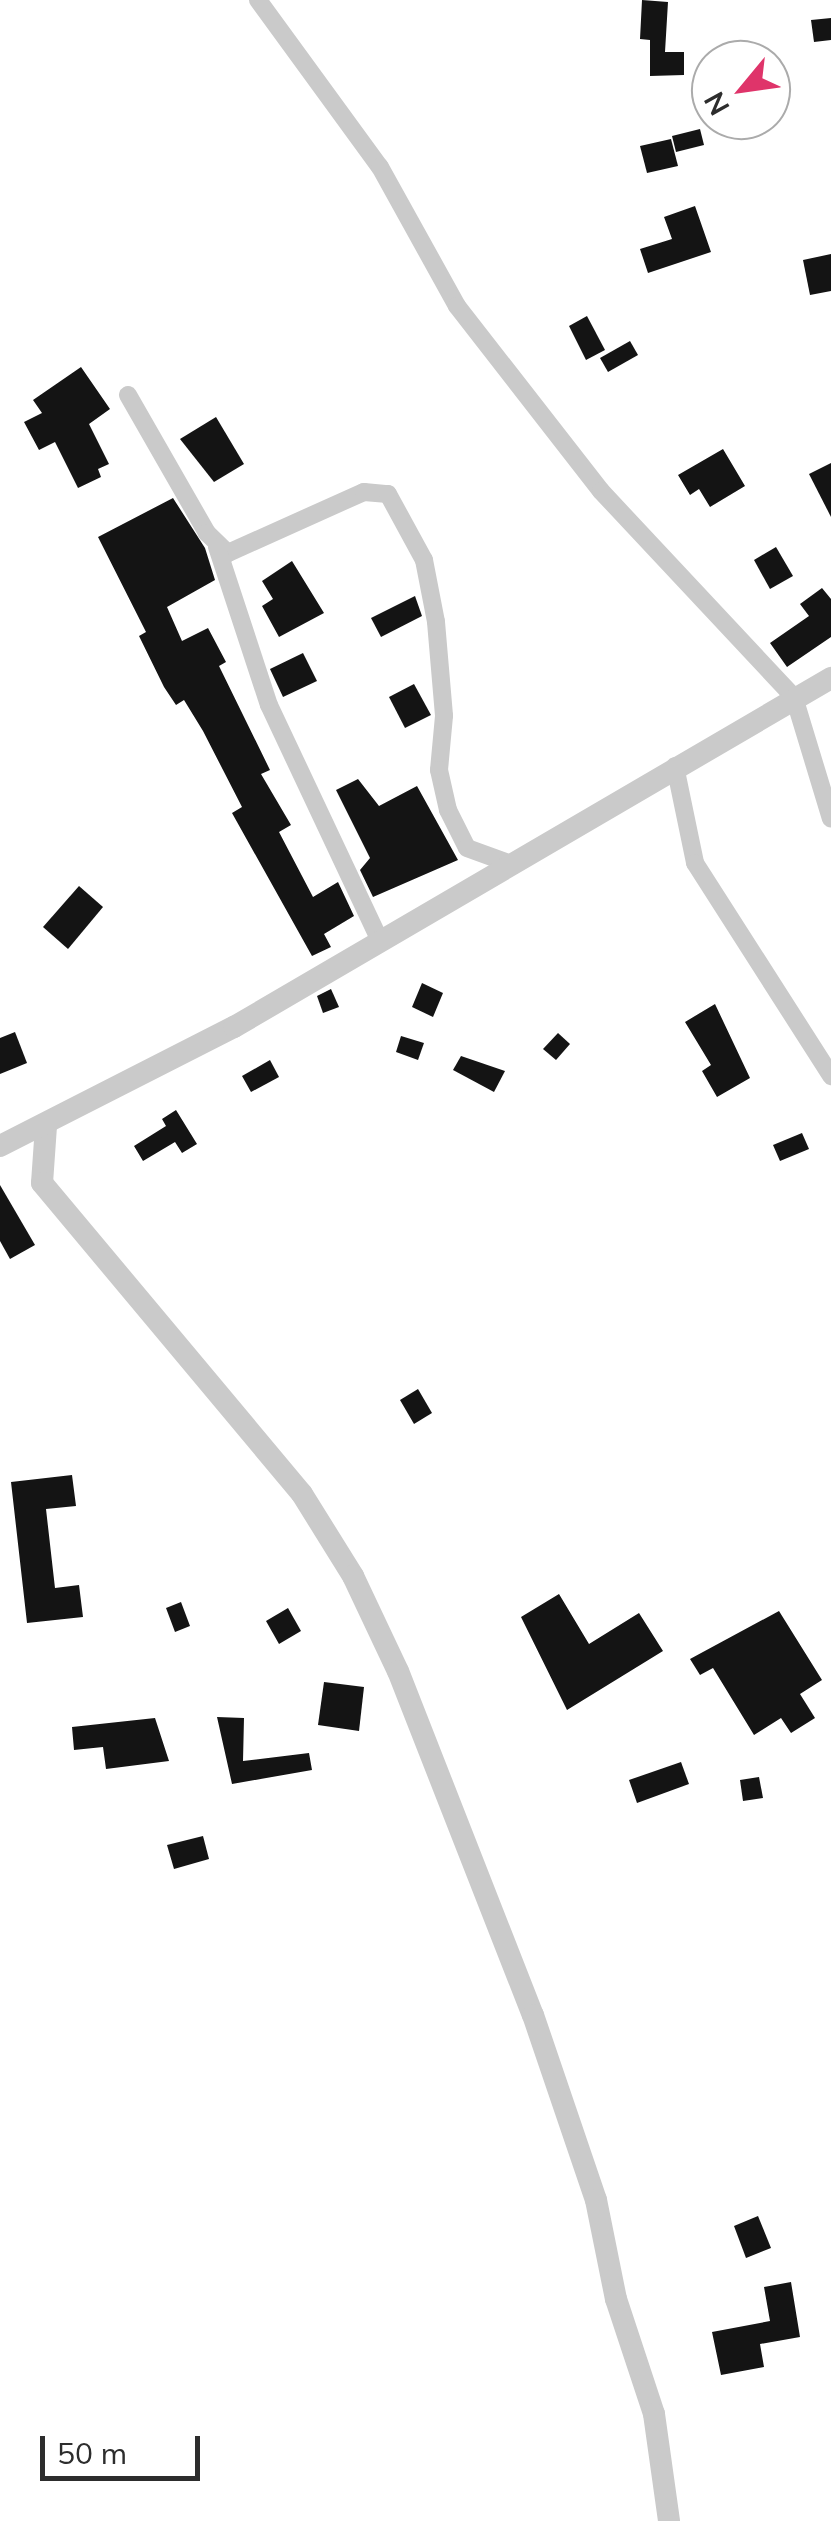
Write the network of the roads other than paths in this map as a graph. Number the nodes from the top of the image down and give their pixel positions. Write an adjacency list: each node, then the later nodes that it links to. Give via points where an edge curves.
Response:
1 (258, 0): 5 (street, via 380,167 458,306 602,491)
2 (128, 395): 3 (street)
3 (217, 547): 8 (street, via 244,550 364,492 388,494 424,560 436,622 444,716 439,770 448,810 466,848); 9 (street, via 269,705)
4 (831, 678): 5 (street)
5 (794, 697): 6 (street); 7 (street)
6 (674, 766): 8 (street); 10 (street, via 695,863)
7 (831, 819)
8 (514, 864): 9 (street)
9 (380, 941): 11 (street)
10 (831, 1076)
11 (46, 1126): 12 (street); 13 (street, via 42,1182 302,1494 353,1576 398,1672 533,2015 596,2200 616,2299 654,2414)
12 (0, 1146)
13 (669, 2521)

